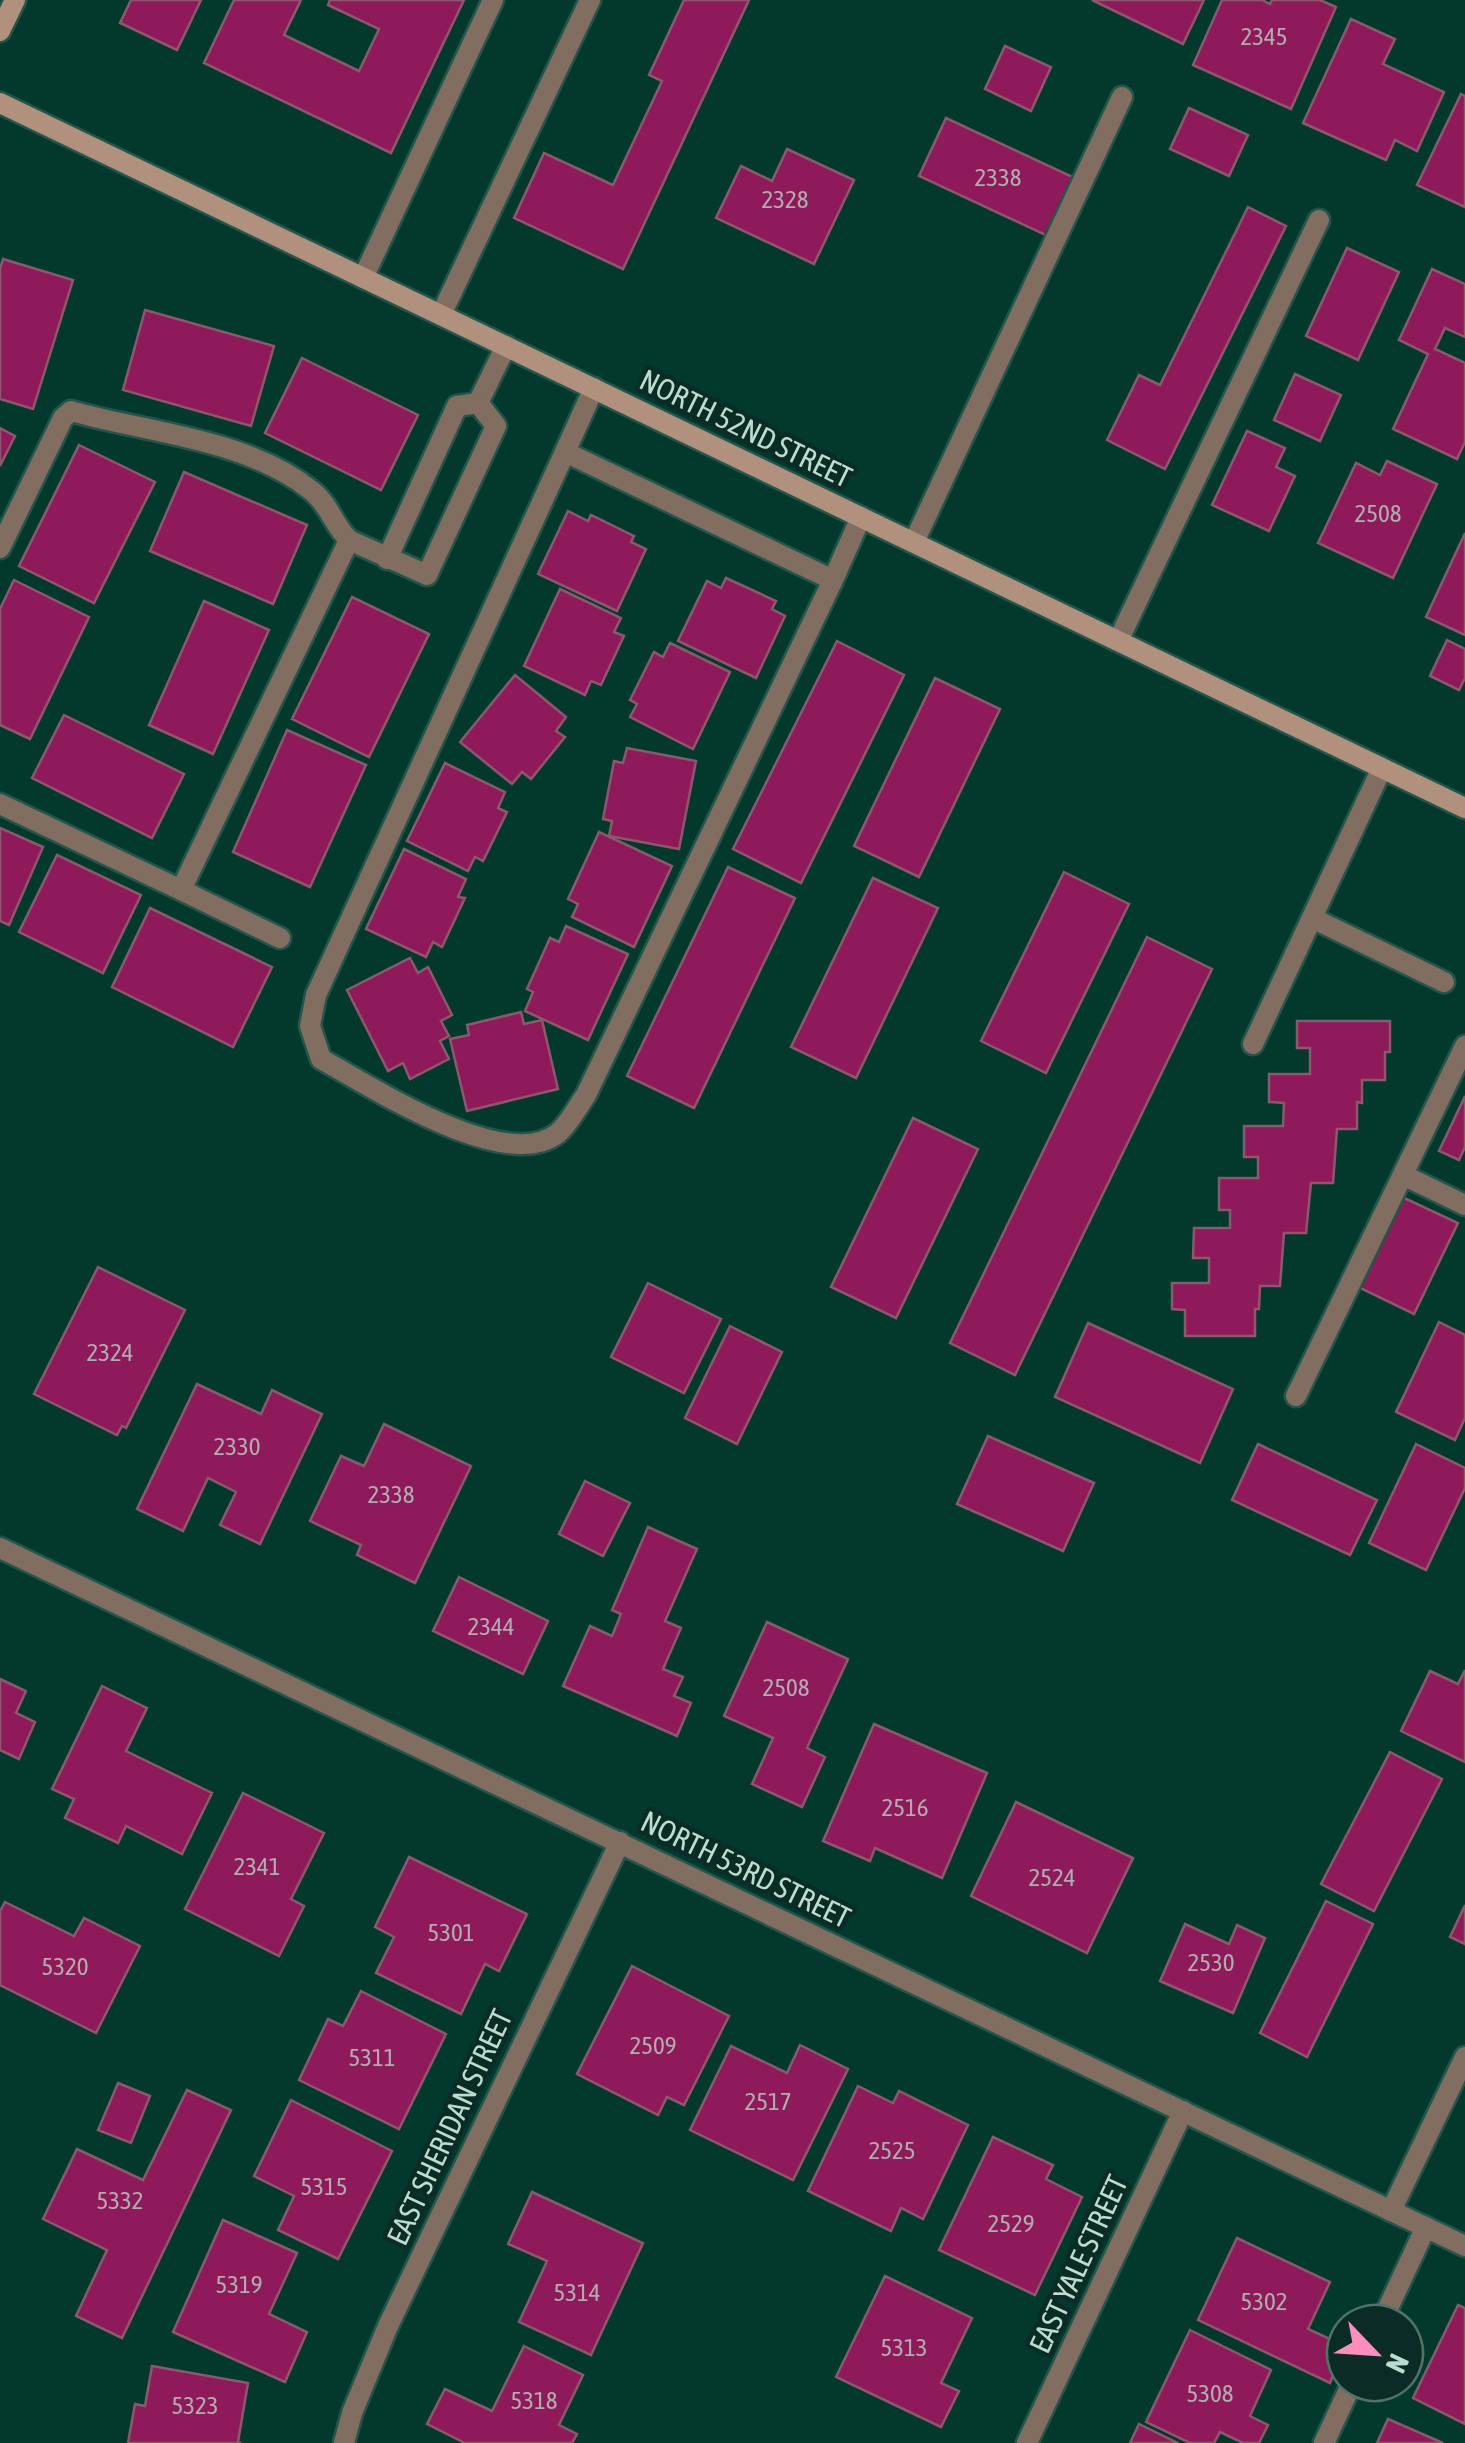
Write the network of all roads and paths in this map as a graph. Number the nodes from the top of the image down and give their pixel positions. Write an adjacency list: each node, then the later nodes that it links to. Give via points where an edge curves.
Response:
1 (15, 0): 4 (main road)
2 (493, 0): 8 (street)
3 (590, 0): 9 (street)
4 (0, 31)
5 (1122, 97): 16 (street)
6 (0, 104): 8 (main road, NORTH 52ND STREET)
7 (1319, 220): 20 (street)
8 (363, 278): 9 (main road, NORTH 52ND STREET)
9 (442, 315): 10 (main road, NORTH 52ND STREET)
10 (506, 346): 11 (main road, NORTH 52ND STREET); 12 (street)
11 (594, 388): 13 (street); 14 (main road, NORTH 52ND STREET)
12 (478, 403): 18 (street, via 456,406); 18 (street, via 496,426 427,575)
13 (565, 452): 19 (street); 19 (street, via 340,940 310,1026 321,1059 448,1128 532,1145 558,1133 586,1095)
14 (862, 517): 16 (main road, NORTH 52ND STREET); 19 (street)
15 (350, 540): 17 (street, via 315,492 241,453 71,411); 18 (street); 24 (street)
16 (914, 542): 20 (main road, NORTH 52ND STREET)
17 (0, 548)
18 (387, 559)
19 (833, 580)
20 (1118, 641): 21 (main road, NORTH 52ND STREET)
21 (1382, 768): 23 (main road, NORTH 52ND STREET); 25 (street)
22 (0, 804): 24 (street)
23 (1465, 808)
24 (181, 890): 26 (street)
25 (1312, 918): 27 (street); 28 (street)
26 (280, 938)
27 (1444, 982)
28 (1253, 1044)
29 (1465, 1046): 30 (street)
30 (1403, 1175): 31 (street); 32 (street)
31 (1465, 1205)
32 (1296, 1396)
33 (0, 1548): 34 (street, NORTH 53RD STREET)
34 (620, 1842): 36 (street, NORTH 53RD STREET); 42 (street, EAST SHERIDAN STREET, via 388,2326)
35 (1465, 2056): 37 (street)
36 (1183, 2111): 37 (street, NORTH 53RD STREET); 43 (street, EAST YALE STREET)
37 (1392, 2211): 38 (street, NORTH 53RD STREET)
38 (1426, 2227): 39 (street, NORTH 53RD STREET); 40 (street)
39 (1465, 2246)
40 (1390, 2303)
41 (1343, 2403): 44 (street)
42 (344, 2443)
43 (1027, 2443)
44 (1324, 2443)

